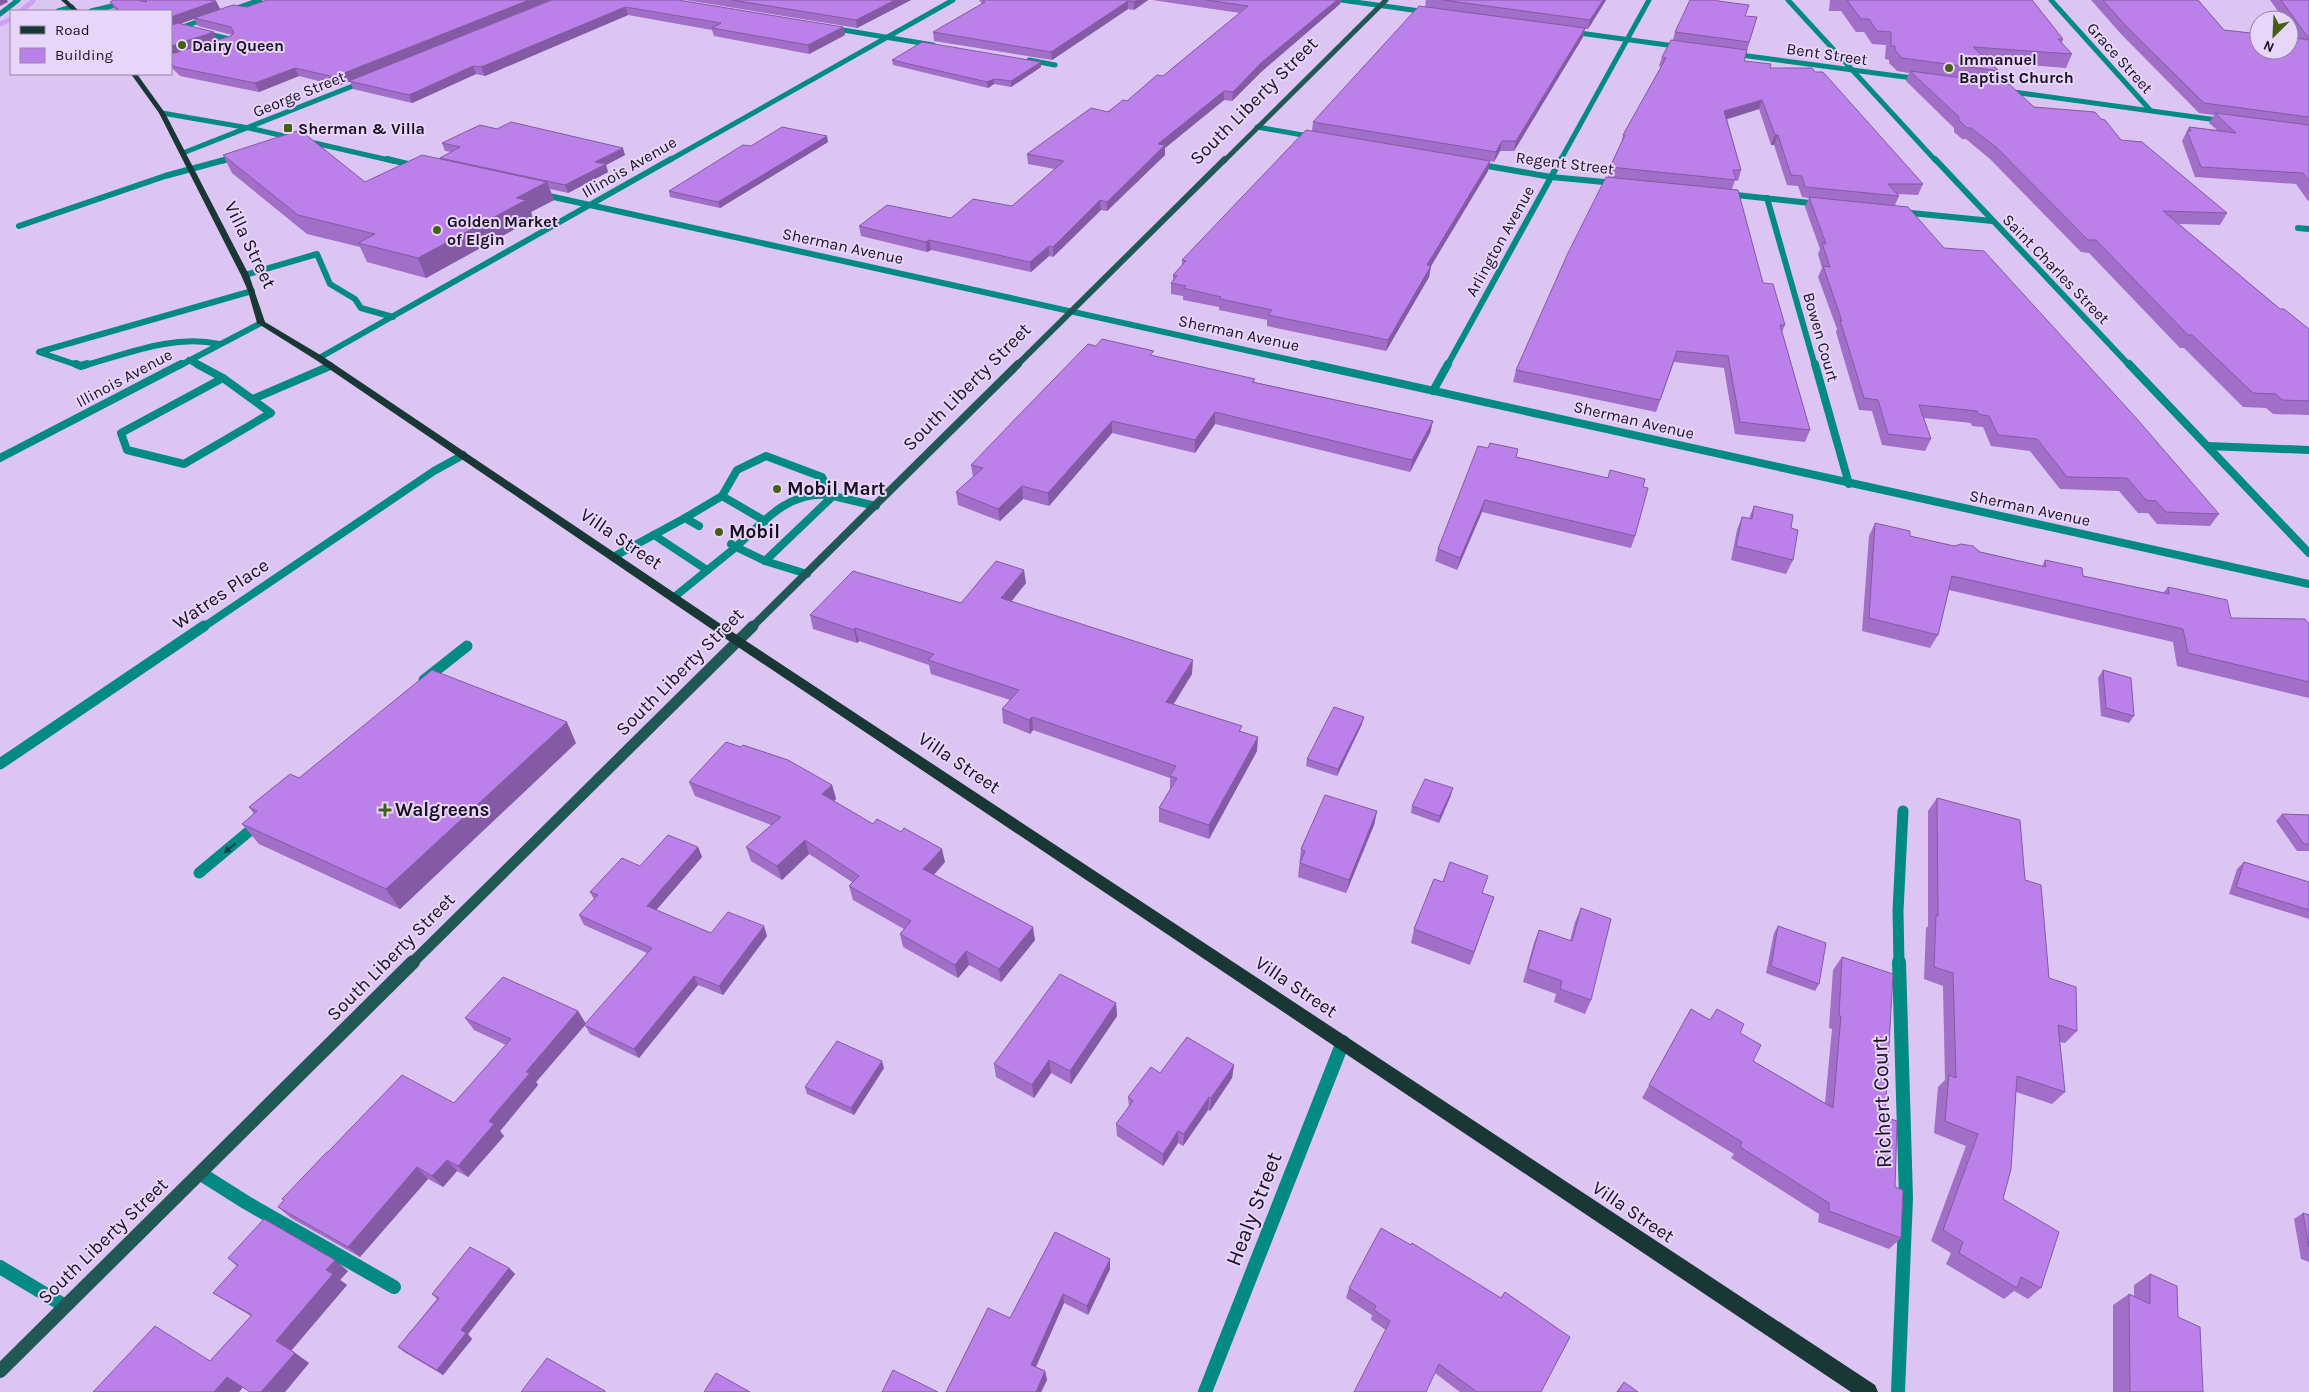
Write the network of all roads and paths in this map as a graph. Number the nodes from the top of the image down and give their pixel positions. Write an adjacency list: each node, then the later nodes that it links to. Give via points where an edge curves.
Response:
1 (18, 0): 15 (street)
2 (64, 0): 11 (main road)
3 (121, 0): 12 (street, via 116,5)
4 (260, 0): 13 (street)
5 (953, 0): 23 (street, Illinois Avenue)
6 (1341, 0): 10 (street)
7 (1649, 0): 24 (street, Arlington Avenue)
8 (1788, 0): 31 (street, Saint Charles Street)
9 (2051, 0): 36 (street, Grace Street)
10 (1383, 3): 14 (street); 39 (main road, South Liberty Street)
11 (74, 9)
12 (95, 10)
13 (226, 12)
14 (1433, 12)
15 (0, 14)
16 (217, 15): 18 (street)
17 (821, 26): 23 (street)
18 (182, 27): 19 (street); 20 (street)
19 (191, 30)
20 (172, 31)
21 (1568, 31): 24 (street)
22 (200, 32): 25 (street, via 234,40)
23 (887, 37): 26 (street); 55 (street, Illinois Avenue)
24 (1628, 39): 27 (street); 49 (street, Arlington Avenue)
25 (218, 45)
26 (938, 45)
27 (1690, 48)
28 (1725, 52): 31 (street, Bent Street)
29 (1026, 60): 30 (street)
30 (1055, 65)
31 (1852, 70): 34 (street, Bent Street); 57 (street, Saint Charles Street)
32 (135, 75): 37 (main road, Villa Street)
33 (372, 78): 40 (street, George Street)
34 (1930, 81)
35 (1997, 90): 36 (street)
36 (2150, 110): 38 (street)
37 (162, 113): 40 (street); 44 (main road, Villa Street)
38 (2231, 122)
39 (1256, 127): 42 (street); 63 (main road, South Liberty Street)
40 (249, 128): 41 (street); 44 (street, George Street)
41 (292, 138): 43 (street); 47 (street)
42 (1323, 138)
43 (284, 142)
44 (183, 153): 48 (main road, Villa Street)
45 (246, 155): 48 (street)
46 (1467, 163): 49 (street, Regent Street)
47 (425, 168)
48 (190, 170): 58 (street); 61 (main road, Villa Street)
49 (1552, 177): 50 (street, Regent Street); 71 (street, Arlington Avenue)
50 (1623, 184)
51 (530, 192): 55 (street, Sherman Avenue)
52 (1719, 193): 53 (street)
53 (1767, 198): 54 (street); 77 (street, Bowen Court)
54 (1824, 204)
55 (590, 205): 63 (street, Sherman Avenue); 64 (street, Illinois Avenue)
56 (1891, 211): 57 (street)
57 (1992, 221): 73 (street, Saint Charles Street)
58 (19, 226)
59 (2298, 228): 60 (street)
60 (2309, 229)
61 (245, 275): 62 (main road, Villa Street); 64 (street, via 317,254 330,284 355,299 361,308)
62 (252, 291): 65 (main road, Villa Street); 66 (street, via 38,352 81,366 171,342 200,340)
63 (1072, 312): 71 (street, Sherman Avenue); 81 (main road, South Liberty Street)
64 (393, 317): 67 (street, Illinois Avenue)
65 (261, 323): 66 (street, Illinois Avenue); 67 (main road, Villa Street)
66 (219, 344): 68 (street, Illinois Avenue)
67 (319, 358): 69 (main road, Villa Street)
68 (188, 360): 70 (street); 76 (street, Illinois Avenue)
69 (330, 366): 72 (street); 75 (main road, Villa Street)
70 (223, 378): 72 (street); 72 (street, via 121,433 127,450 184,464 271,413)
71 (1433, 391): 77 (street, Sherman Avenue)
72 (253, 398)
73 (2208, 446): 74 (street); 87 (street, Saint Charles Street)
74 (2309, 450)
75 (463, 455): 88 (main road, Villa Street); 97 (street, Watres Place, via 434,471)
76 (0, 458)
77 (1850, 484): 92 (street, Sherman Avenue)
78 (823, 494): 79 (street, via 827,487 822,477 766,456 737,470); 80 (street); 83 (street, via 789,501)
79 (722, 496): 82 (street); 83 (street)
80 (833, 496): 81 (street); 89 (street)
81 (876, 506): 91 (main road, South Liberty Street)
82 (685, 518): 84 (street); 85 (street)
83 (765, 521): 86 (street)
84 (699, 526)
85 (654, 535): 88 (street); 90 (street)
86 (733, 545): 89 (street); 90 (street)
87 (2309, 553)
88 (613, 557): 93 (main road, Villa Street)
89 (765, 562): 91 (street)
90 (707, 570): 93 (street)
91 (807, 574): 94 (main road, South Liberty Street)
92 (2309, 584)
93 (673, 598): 94 (main road, Villa Street)
94 (739, 642): 101 (main road, Villa Street); 102 (main road, South Liberty Street)
95 (466, 646): 96 (street)
96 (418, 685)
97 (0, 764)
98 (1903, 811): 109 (street, Richert Court, via 1898,911 1906,1198)
99 (267, 816): 100 (street, one-way to 100)
100 (199, 873)
101 (1343, 1042): 107 (street, Healy Street); 108 (main road, Villa Street)
102 (201, 1174): 104 (street); 105 (main road, South Liberty Street)
103 (0, 1267): 105 (street)
104 (394, 1287)
105 (65, 1306): 106 (main road, South Liberty Street)
106 (0, 1371)
107 (1205, 1392)
108 (1868, 1392)
109 (1898, 1392)

